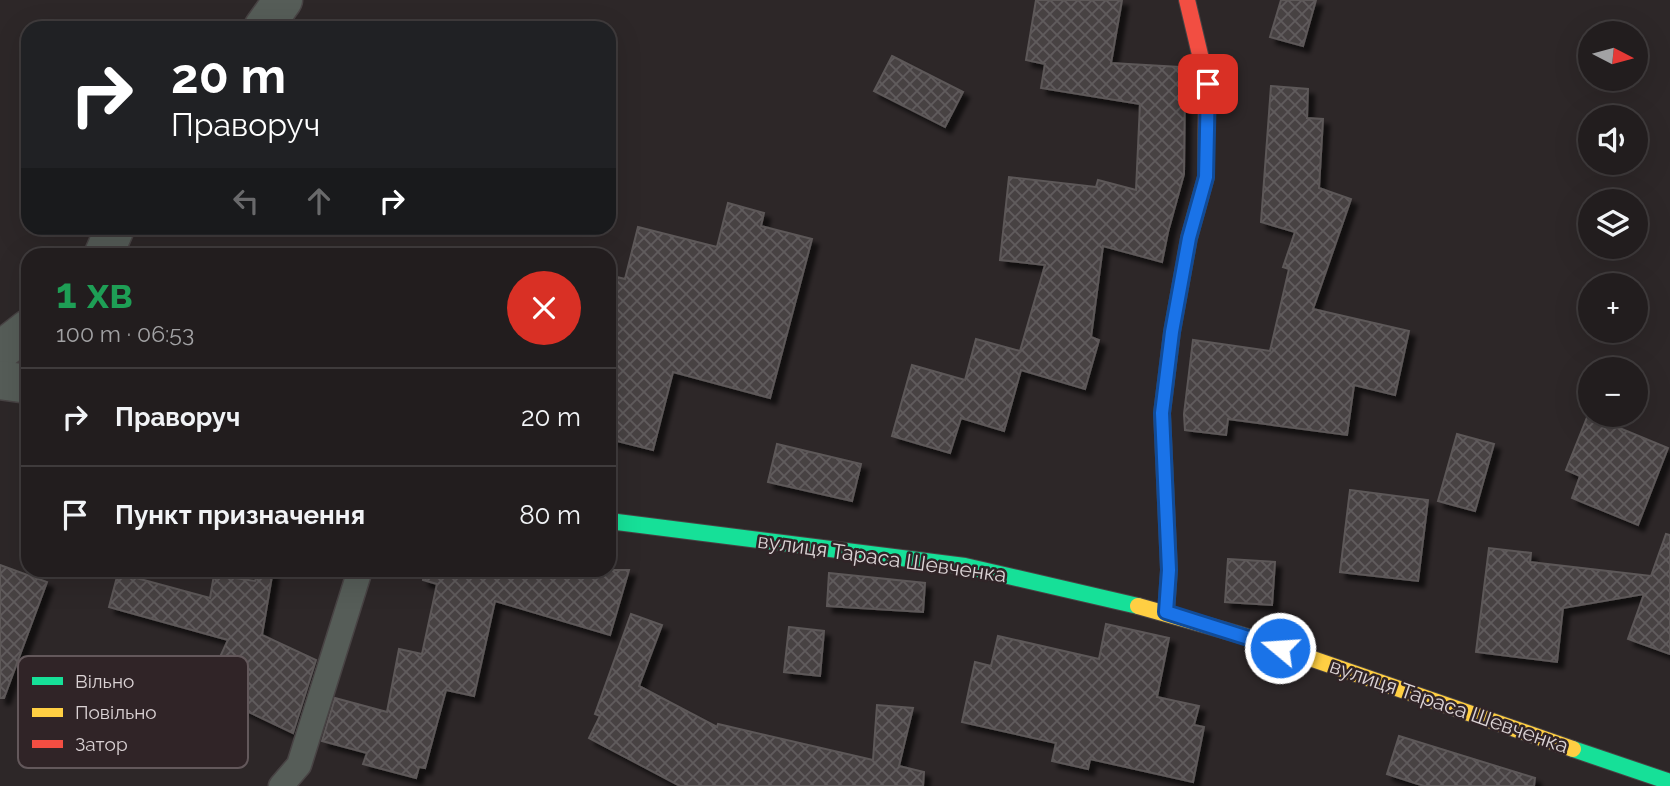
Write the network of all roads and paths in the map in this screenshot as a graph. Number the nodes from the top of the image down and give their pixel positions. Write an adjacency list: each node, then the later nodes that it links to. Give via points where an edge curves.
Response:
1 (283, 0): 3 (street)
2 (1187, 0): 10 (street, via 1208,84 1206,177 1189,238 1162,413 1169,570)
3 (268, 21)
4 (21, 334): 5 (street)
5 (0, 351)
6 (0, 380): 7 (street)
7 (21, 383)
8 (616, 522): 10 (street, вулиця Тараса Шевченка, via 965,566)
9 (358, 577): 12 (lane, via 299,765)
10 (1166, 612): 11 (street, вулиця Тараса Шевченка)
11 (1670, 782)
12 (281, 786)

